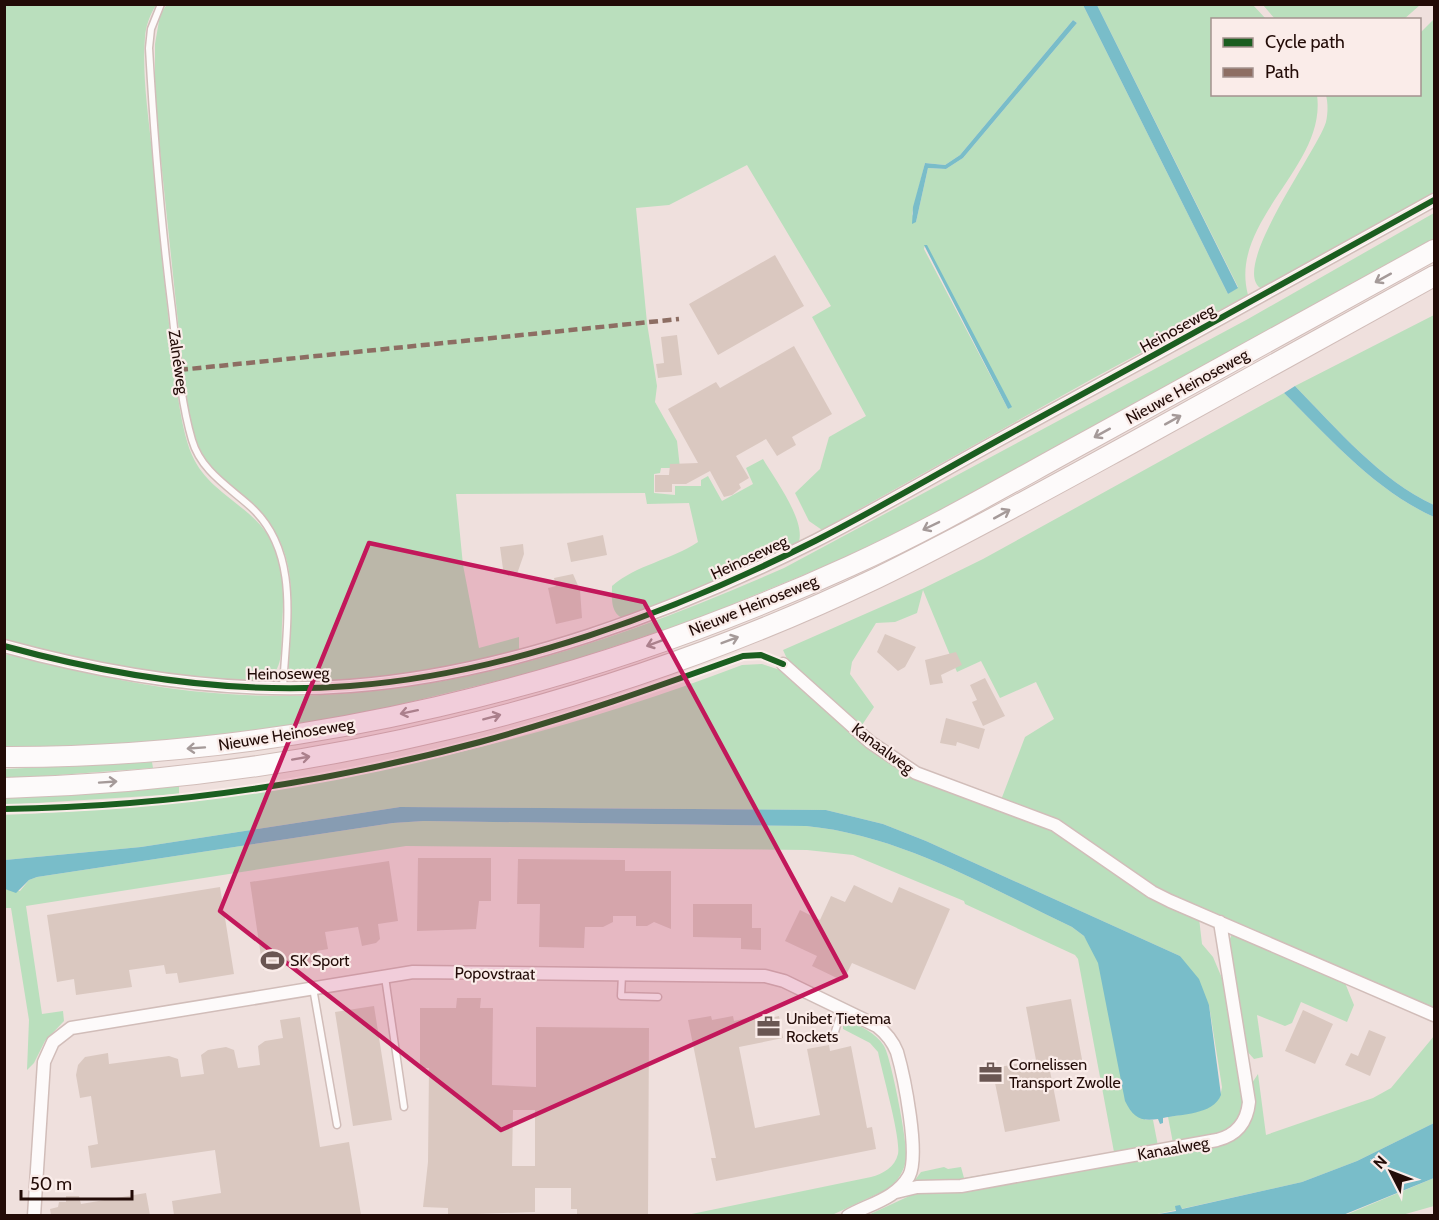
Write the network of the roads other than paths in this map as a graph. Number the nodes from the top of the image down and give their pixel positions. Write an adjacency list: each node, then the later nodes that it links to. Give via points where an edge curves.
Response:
1 (161, 4): 7 (lane, Zalnéweg, via 151,28 149,48 157,170 182,390 191,438 199,456 219,482 261,517 279,547 287,599)
2 (1434, 200): 7 (street, Heinoseweg, via 857,519 704,592 538,650 468,667 349,686)
3 (1434, 250): 8 (highway, Nieuwe Heinoseweg, one-way to 8, via 944,519 850,566 647,646 451,703 299,733 211,746)
4 (1434, 276): 9 (highway, Nieuwe Heinoseweg, one-way to 4, via 201,774 364,747 555,700 689,656 845,592 987,522)
5 (4, 646): 7 (street, Heinoseweg, via 150,678 238,687)
6 (783, 664): 10 (street, Kanaalweg, via 870,741 916,773 1055,825 1152,892)
7 (284, 687)
8 (4, 757)
9 (4, 788)
10 (1220, 922): 16 (street, Kanaalweg); 20 (street, Kanaalweg, via 1249,1102 1238,1130 1217,1140 961,1186 917,1187)
11 (622, 975): 12 (street, Popovstraat, via 413,972); 14 (lane, via 621,996); 15 (street, Popovstraat, via 765,976)
12 (385, 977): 13 (street, Popovstraat); 18 (lane)
13 (313, 988): 19 (lane); 21 (street, Popovstraat, via 80,1026 62,1034 44,1062)
14 (658, 997)
15 (842, 1009): 17 (lane); 20 (street, Popovstraat, via 878,1026 897,1052 914,1155 909,1175)
16 (1434, 1015)
17 (834, 1035)
18 (404, 1107)
19 (337, 1125)
20 (896, 1192): 22 (street)
21 (34, 1215)
22 (848, 1215)

